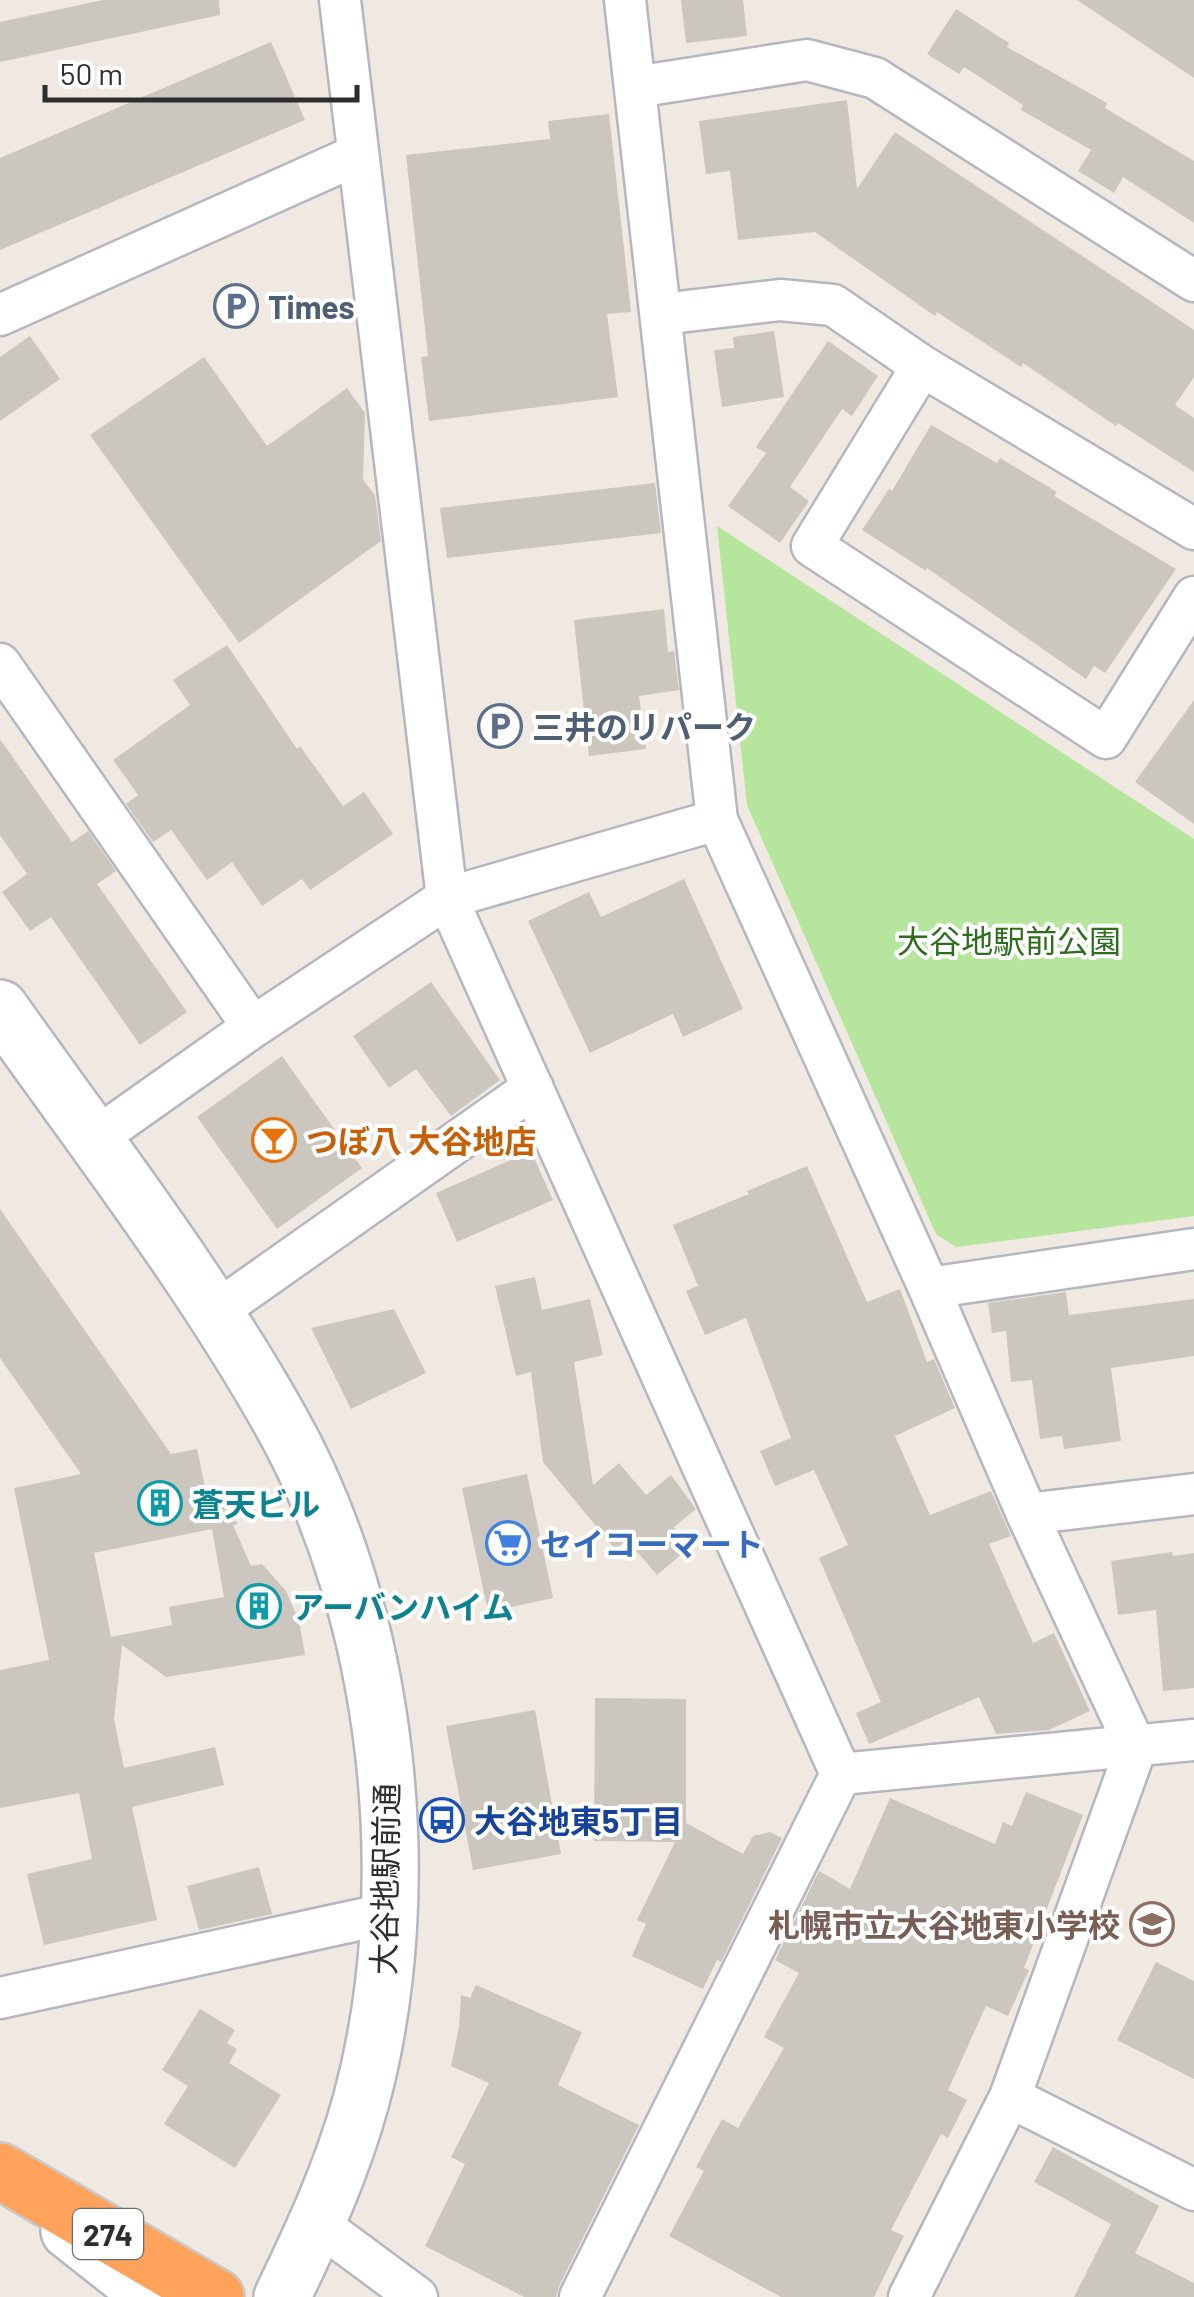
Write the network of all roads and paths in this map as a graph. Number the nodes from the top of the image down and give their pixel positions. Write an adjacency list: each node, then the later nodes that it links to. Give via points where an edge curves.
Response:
1 (340, 0): 4 (street)
2 (625, 0): 3 (street)
3 (636, 88): 5 (street, via 807,60 875,78); 6 (street)
4 (357, 155): 7 (street); 13 (street)
5 (1194, 281)
6 (662, 314): 8 (street, via 780,300 833,305); 12 (street)
7 (0, 315)
8 (922, 366): 9 (street); 10 (street, via 812,546 1106,738)
9 (1194, 529)
10 (1194, 597)
11 (0, 664): 15 (street)
12 (718, 820): 13 (street); 19 (street)
13 (447, 898): 15 (street); 16 (street)
14 (0, 1008): 17 (street, 大谷地駅前通)
15 (253, 1027): 17 (street)
16 (532, 1088): 20 (street); 25 (street)
17 (93, 1140): 20 (street, 大谷地駅前通)
18 (1194, 1250): 19 (street)
19 (929, 1288): 22 (street)
20 (214, 1313): 26 (street, 大谷地駅前通, via 281,1420 336,1546 384,1751)
21 (1194, 1494): 22 (street)
22 (1027, 1514): 24 (street)
23 (1194, 1740): 24 (street)
24 (1136, 1748): 25 (street); 28 (street)
25 (841, 1774): 35 (street)
26 (390, 1913): 27 (street); 31 (street, 大谷地駅前通, via 361,2101)
27 (0, 1998)
28 (1010, 2098): 30 (street); 36 (street)
29 (0, 2173): 32 (street); 33 (highway, 274)
30 (1194, 2190)
31 (298, 2263): 34 (street)
32 (153, 2297)
33 (216, 2297)
34 (417, 2297)
35 (580, 2297)
36 (909, 2297)

